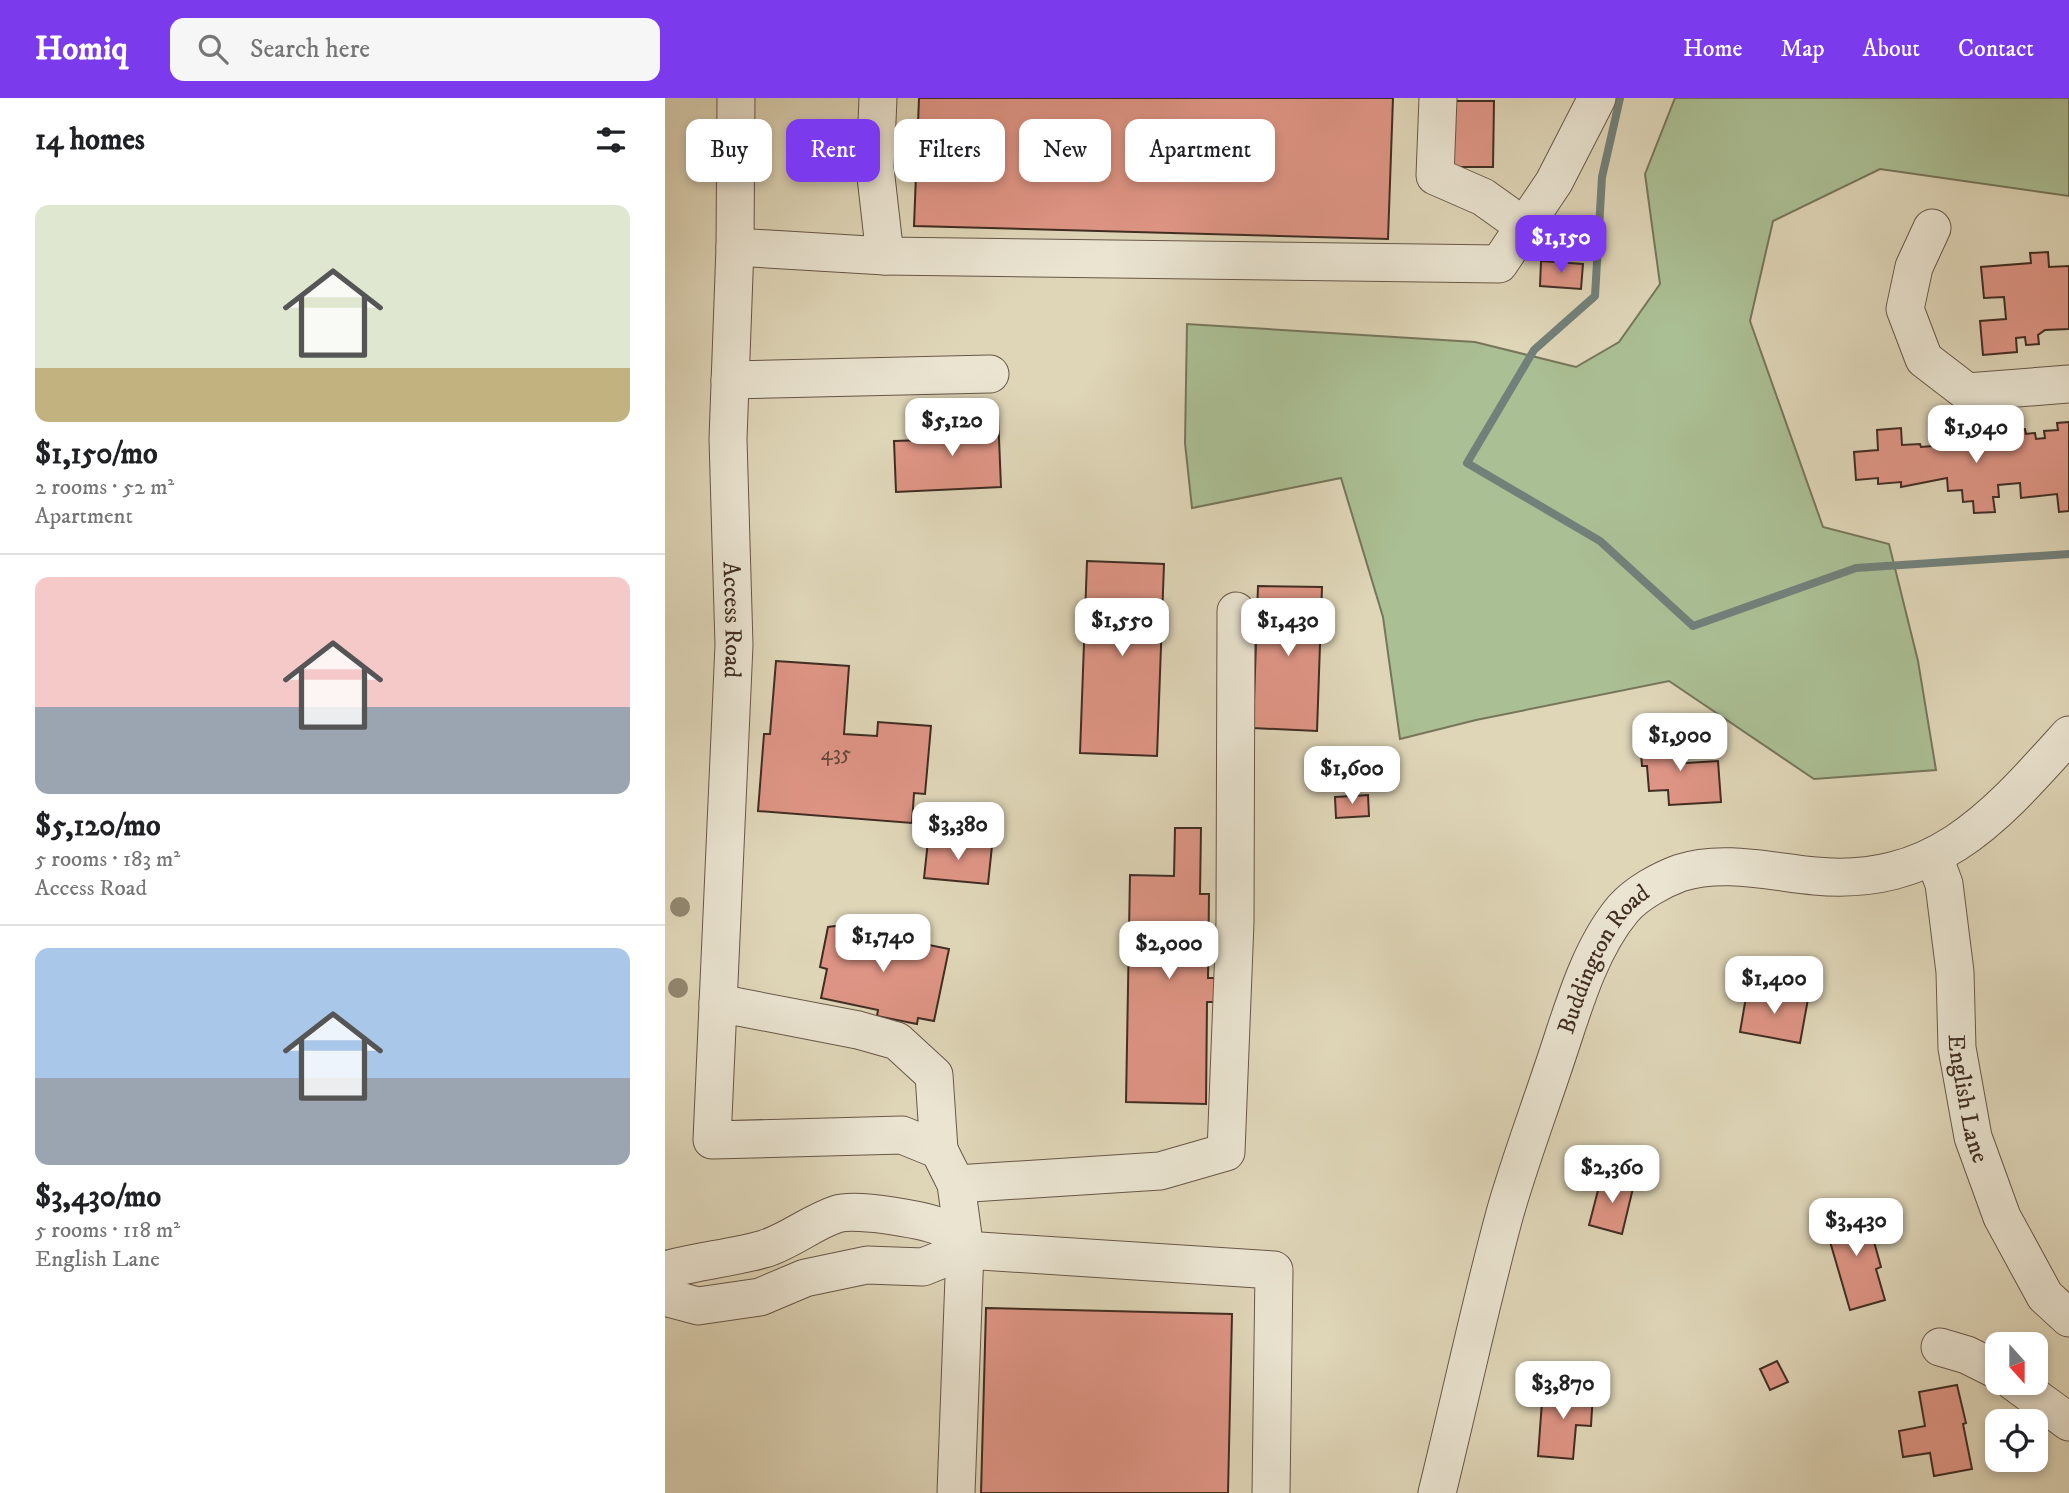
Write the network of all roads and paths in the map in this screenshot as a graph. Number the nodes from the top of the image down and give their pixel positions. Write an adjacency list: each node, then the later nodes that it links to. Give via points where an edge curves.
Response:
1 (736, 98): 7 (street, Access Road)
2 (878, 98): 8 (street, via 875,168)
3 (1438, 98): 5 (street, via 1435,176 1483,197)
4 (1597, 98): 5 (street)
5 (1525, 227): 8 (street, via 1499,264)
6 (1932, 228): 11 (street, via 1914,267 1905,309 1924,359 1967,392)
7 (735, 247): 8 (street); 10 (street, Access Road)
8 (885, 256)
9 (990, 374): 10 (street)
10 (730, 380): 15 (street, Access Road, via 734,645)
11 (2069, 384)
12 (1236, 611): 17 (street, via 1235,922 1226,1152 1160,1171)
13 (2069, 735): 14 (street, Buddington Road, via 2013,798 1968,837)
14 (1934, 857): 21 (street, English Lane, via 1948,911 1957,1048 1973,1137 2002,1217 2045,1296); 28 (street, Buddington Road, via 1880,875 1818,876 1726,867 1682,872 1651,887 1624,908 1600,946 1573,1009 1506,1212)
15 (718, 1003): 16 (street, via 897,1041 934,1075); 16 (street, Access Road, via 712,1140 902,1135)
16 (939, 1150): 17 (street)
17 (956, 1184): 18 (street)
18 (965, 1250): 19 (street, via 950,1231 929,1223 889,1215 839,1213 775,1245 725,1260); 20 (street, via 923,1267 867,1265 805,1278 761,1297 698,1306); 26 (street); 27 (street, via 1274,1270)
19 (665, 1270)
20 (665, 1297)
21 (2069, 1318)
22 (1940, 1347): 23 (street)
23 (1985, 1364)
24 (2032, 1395): 25 (street)
25 (2069, 1422)
26 (956, 1493)
27 (1271, 1493)
28 (1437, 1493)

